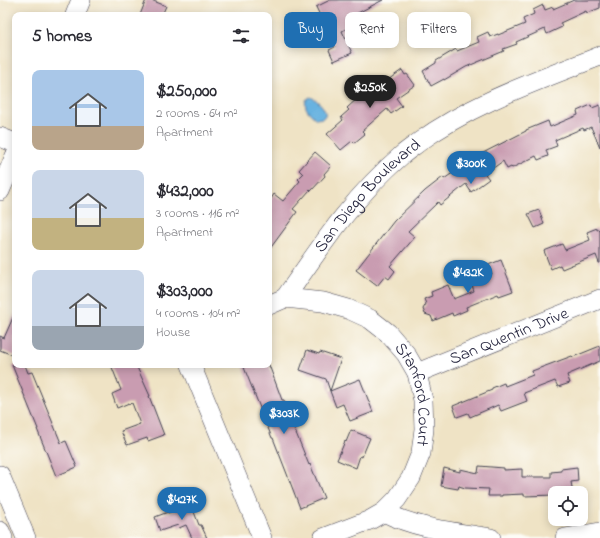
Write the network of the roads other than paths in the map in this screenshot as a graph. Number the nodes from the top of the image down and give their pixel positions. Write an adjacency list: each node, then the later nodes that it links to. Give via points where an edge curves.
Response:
1 (81, 0): 2 (street)
2 (76, 12)
3 (600, 56): 9 (street, San Diego Boulevard, via 493,99 449,122 403,154 353,204)
4 (0, 137): 5 (street)
5 (12, 142)
6 (12, 163): 7 (street)
7 (0, 191)
8 (600, 299): 11 (street, San Quentin Drive)
9 (277, 301): 11 (street, Stanford Court, via 322,302 348,309 370,319 388,333 406,354)
10 (192, 368): 18 (street)
11 (417, 373): 13 (street, Stanford Court, via 424,400 421,453 411,478 397,500)
12 (0, 475): 17 (street)
13 (384, 512): 19 (street, Stanford Court); 20 (street, via 425,527)
14 (0, 531): 16 (street)
15 (600, 532): 21 (street)
16 (3, 538)
17 (26, 538)
18 (262, 538)
19 (323, 538)
20 (491, 538)
21 (565, 538)

